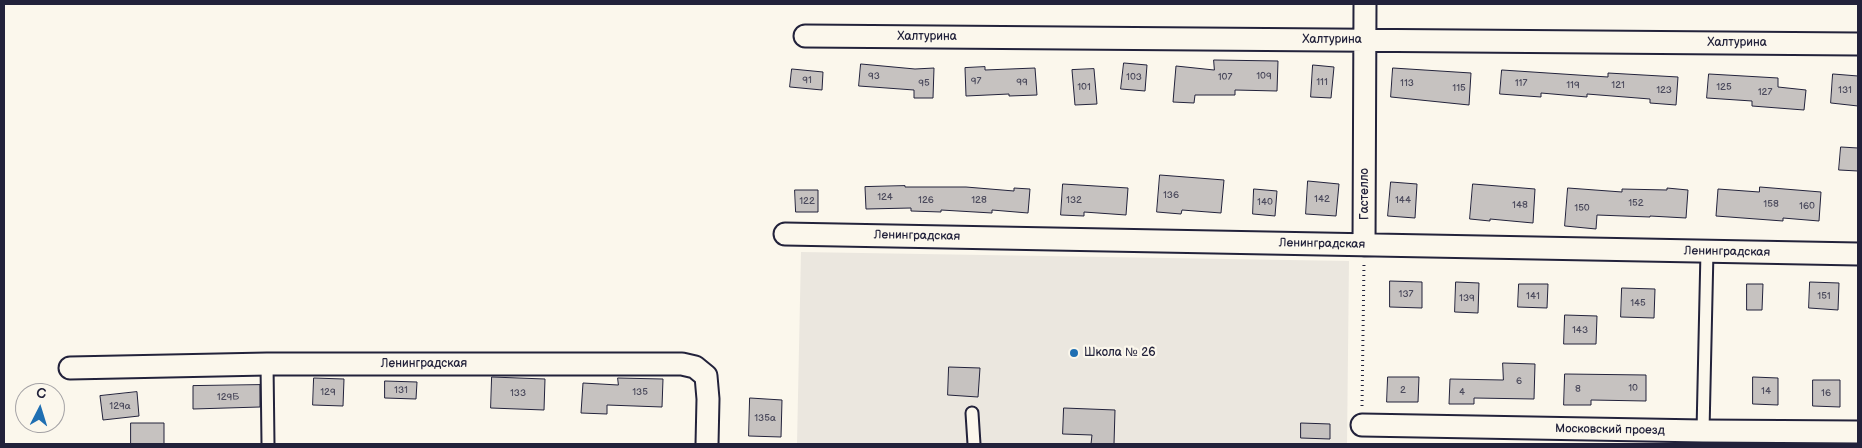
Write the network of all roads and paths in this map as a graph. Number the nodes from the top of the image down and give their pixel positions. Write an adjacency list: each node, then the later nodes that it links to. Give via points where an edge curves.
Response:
1 (1366, 4): 3 (street, Гастелло)
2 (805, 36): 3 (street, Халтурина)
3 (1365, 40): 4 (street, Халтурина); 6 (street, Гастелло)
4 (1858, 44)
5 (785, 234): 6 (street, Ленинградская)
6 (1364, 245): 7 (street, Ленинградская); 12 (path)
7 (1707, 251): 8 (street, Ленинградская); 13 (lane)
8 (1858, 254)
9 (267, 364): 10 (street, Ленинградская); 15 (lane); 16 (street, Ленинградская, via 682,364 695,367 706,376)
10 (70, 368)
11 (972, 413): 17 (lane)
12 (1362, 425): 13 (street, Московский проезд)
13 (1703, 431): 14 (street, Московский проезд)
14 (1858, 432)
15 (268, 444)
16 (707, 444)
17 (974, 444)

